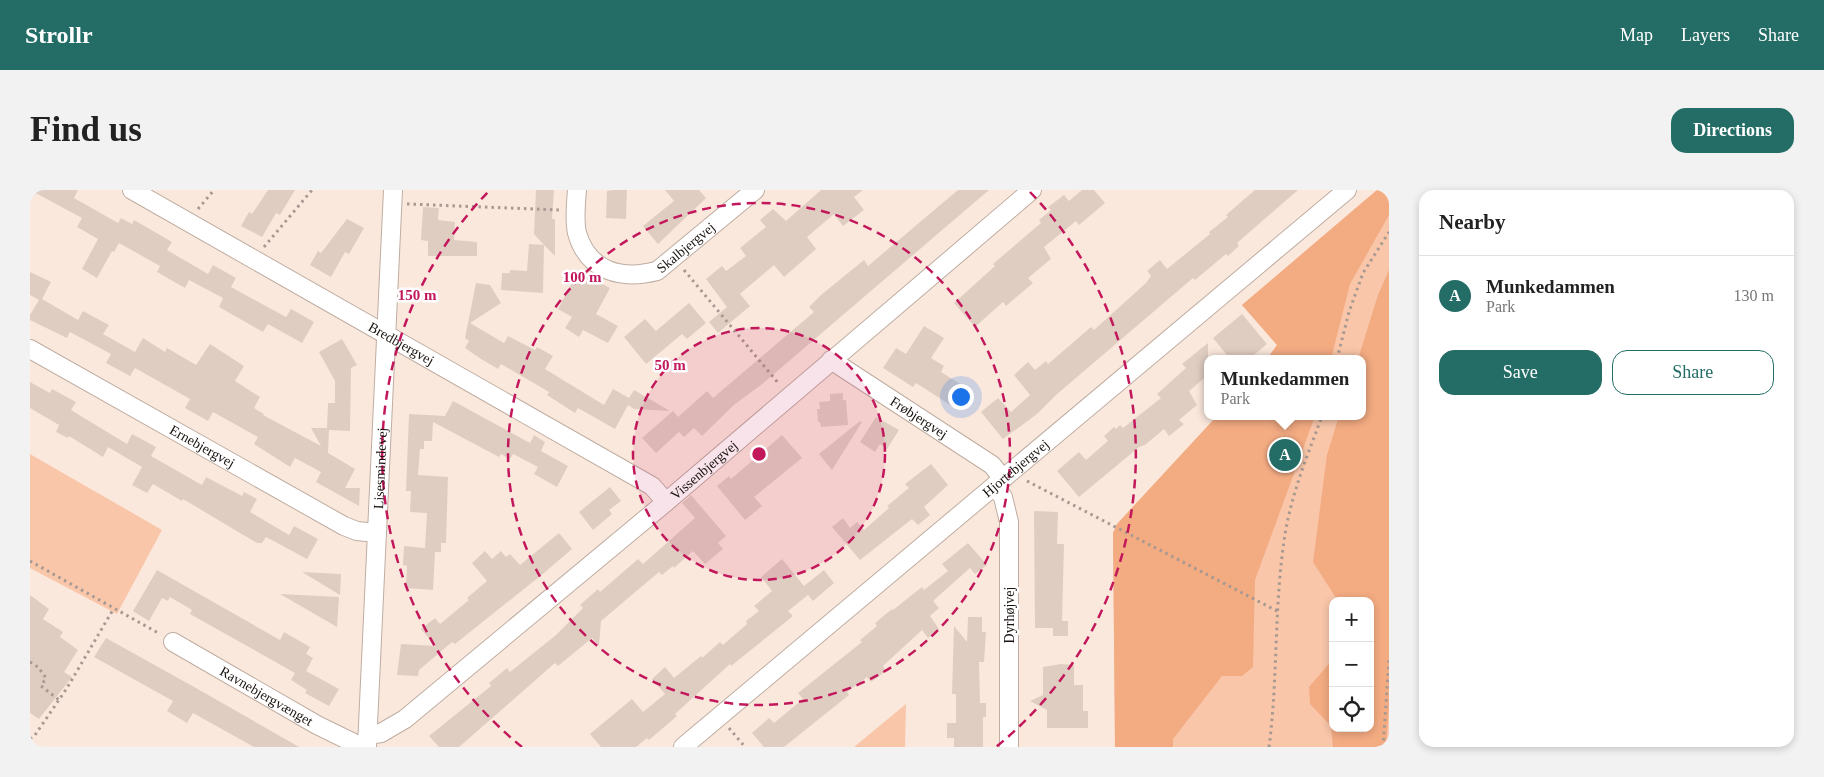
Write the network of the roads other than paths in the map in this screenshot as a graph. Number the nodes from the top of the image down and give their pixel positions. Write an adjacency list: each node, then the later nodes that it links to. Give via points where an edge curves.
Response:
1 (132, 190): 7 (street, Bredbjergvej)
2 (577, 190): 3 (street, Skalbjergvej, via 577,232 585,250 599,266 617,274 637,276 657,270 674,258)
3 (755, 190)
4 (1032, 190): 9 (street, Vissenbjergvej)
5 (1347, 190): 10 (street, Hjortebjergvej)
6 (393, 196): 7 (street, Lisesmindevej)
7 (386, 335): 11 (street, Bredbjergvej, via 652,486); 12 (street, Lisesmindevej)
8 (30, 349): 12 (street, Ernebjergvej, via 344,526)
9 (831, 360): 10 (street, Frøbjergvej, via 992,465); 11 (street, Vissenbjergvej)
10 (1003, 479): 15 (street, Hjortebjergvej); 16 (street, Dyrhøjvej, via 1009,522)
11 (666, 502): 14 (street, Vissenbjergvej, via 405,719)
12 (377, 533): 14 (street, Lisesmindevej)
13 (173, 642): 14 (street, Ravnebjergvænget, via 317,725)
14 (366, 743)
15 (683, 747)
16 (1009, 747)

